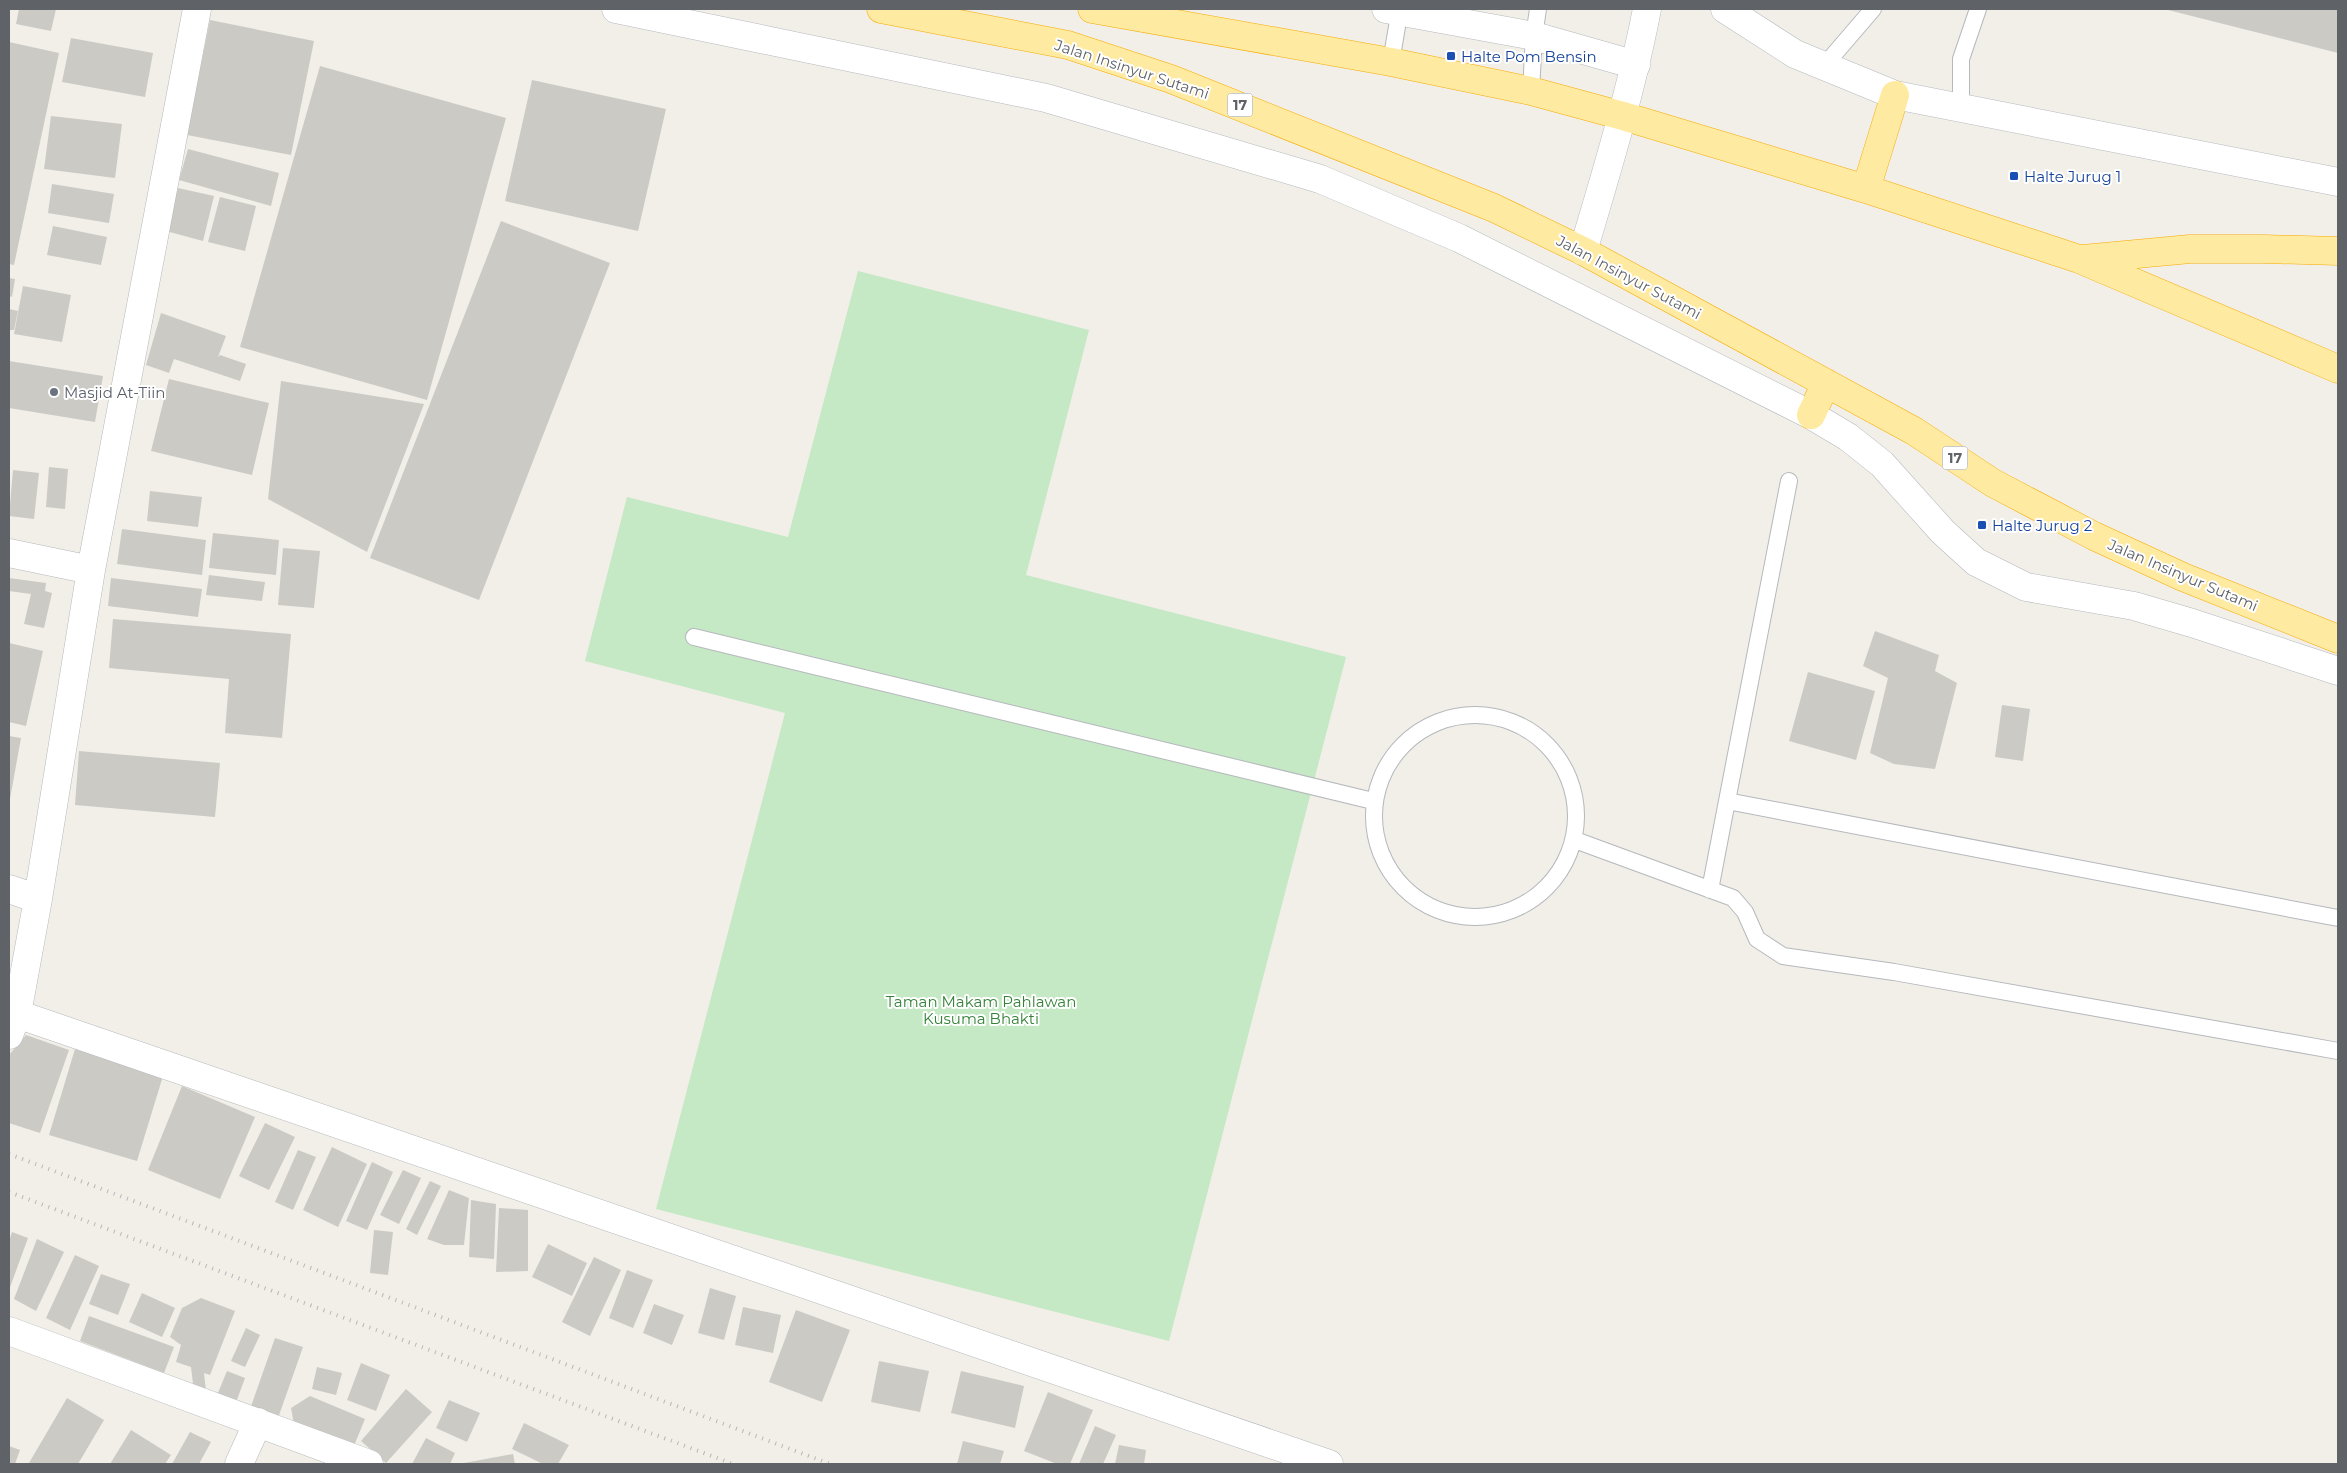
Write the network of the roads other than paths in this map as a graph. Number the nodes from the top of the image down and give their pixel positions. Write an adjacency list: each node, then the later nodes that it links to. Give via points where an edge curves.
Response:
1 (197, 9): 29 (street)
2 (616, 9): 26 (street, via 1046,98 1320,179 1459,238)
3 (881, 9): 21 (highway, Jalan Insinyur Sutami / 17, via 1068,45 1171,79 1494,208)
4 (1092, 9): 12 (highway)
5 (1395, 9): 11 (street); 12 (lane)
6 (1538, 9): 11 (lane)
7 (1647, 9): 13 (street)
8 (1725, 9): 14 (street, via 1795,54)
9 (1873, 9): 14 (lane)
10 (1978, 9): 17 (lane, via 1962,59)
11 (1534, 36): 13 (street); 15 (lane)
12 (1391, 62): 15 (highway)
13 (1636, 65): 18 (street)
14 (1824, 66): 16 (street)
15 (1531, 91): 18 (highway)
16 (1895, 95): 17 (street); 20 (highway)
17 (1962, 108): 19 (street)
18 (1623, 116): 20 (highway); 21 (street)
19 (2338, 182)
20 (1866, 189): 23 (highway)
21 (1583, 251): 25 (highway, Jalan Insinyur Sutami / 17)
22 (2338, 251): 23 (highway, via 2190,249)
23 (2079, 259): 24 (highway)
24 (2338, 369)
25 (1826, 383): 26 (highway); 31 (highway, Jalan Insinyur Sutami / 17, via 1914,431 1993,483 2094,536 2183,577)
26 (1811, 415): 32 (street, via 1848,437 1882,464 1943,532 1976,562 2026,587 2134,606)
27 (1789, 481): 34 (lane)
28 (9, 553): 29 (street)
29 (91, 570): 38 (street)
30 (694, 637): 33 (lane)
31 (2338, 639)
32 (2338, 671)
33 (1373, 801): 35 (lane, via 1374,836 1386,868 1409,894 1438,912 1472,918 1506,913 1537,897 1560,872); 35 (lane, via 1383,770 1409,739 1429,725 1462,715 1494,716 1526,728 1551,748 1569,776 1577,807)
34 (1727, 801): 37 (lane); 39 (lane)
35 (1575, 840): 37 (lane)
36 (9, 888): 38 (street)
37 (1710, 890): 41 (lane, via 1733,898 1745,912 1757,940 1783,956 1894,972)
38 (38, 899): 40 (street)
39 (2338, 918)
40 (13, 1025): 46 (street)
41 (2338, 1051)
42 (9, 1331): 43 (street)
43 (258, 1422): 44 (street); 45 (street)
44 (239, 1464)
45 (369, 1464)
46 (1328, 1464)

